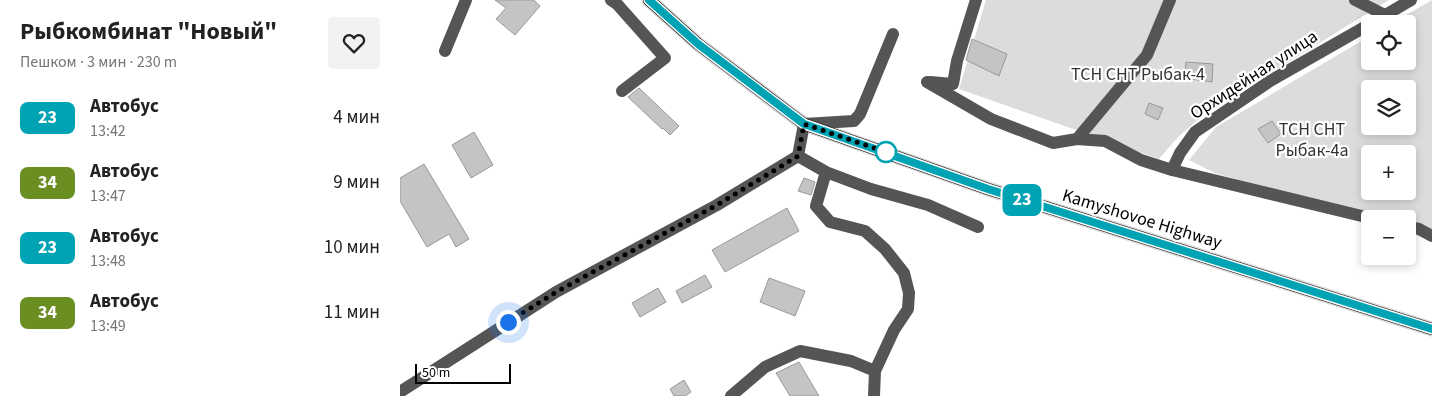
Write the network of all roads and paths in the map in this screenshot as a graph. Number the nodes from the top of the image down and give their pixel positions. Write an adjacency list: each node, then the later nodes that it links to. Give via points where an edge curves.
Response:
1 (466, 0): 12 (street)
2 (611, 0): 13 (street, via 665,58)
3 (649, 0): 14 (main road, Kamyshovoe Highway, via 698,44)
4 (976, 0): 15 (street, via 953,84 927,82 991,119 1053,143)
5 (1170, 0): 15 (street, via 1147,55)
6 (1355, 0): 8 (street)
7 (1411, 0): 9 (street, Орхидейная улица)
8 (1383, 15)
9 (1387, 15)
10 (1361, 29): 17 (street, Орхидейная улица, via 1270,81 1195,132)
11 (893, 34): 14 (street, via 860,114 854,121)
12 (446, 51)
13 (622, 91)
14 (804, 124): 16 (street); 23 (main road, Kamyshovoe Highway, via 988,189)
15 (1077, 138): 17 (street, via 1105,141 1141,160)
16 (798, 156): 18 (street); 25 (street, via 717,205 556,292)
17 (1172, 170): 19 (street)
18 (826, 172): 20 (street, via 928,205); 24 (street, via 816,206 830,222 865,231 885,249 904,273 909,293 908,310 894,330)
19 (1361, 216)
20 (978, 227)
21 (1416, 229): 22 (street)
22 (1432, 236)
23 (1432, 329)
24 (875, 371): 26 (street, via 851,361 800,351 765,367); 27 (street)
25 (400, 392)
26 (731, 396)
27 (874, 396)

